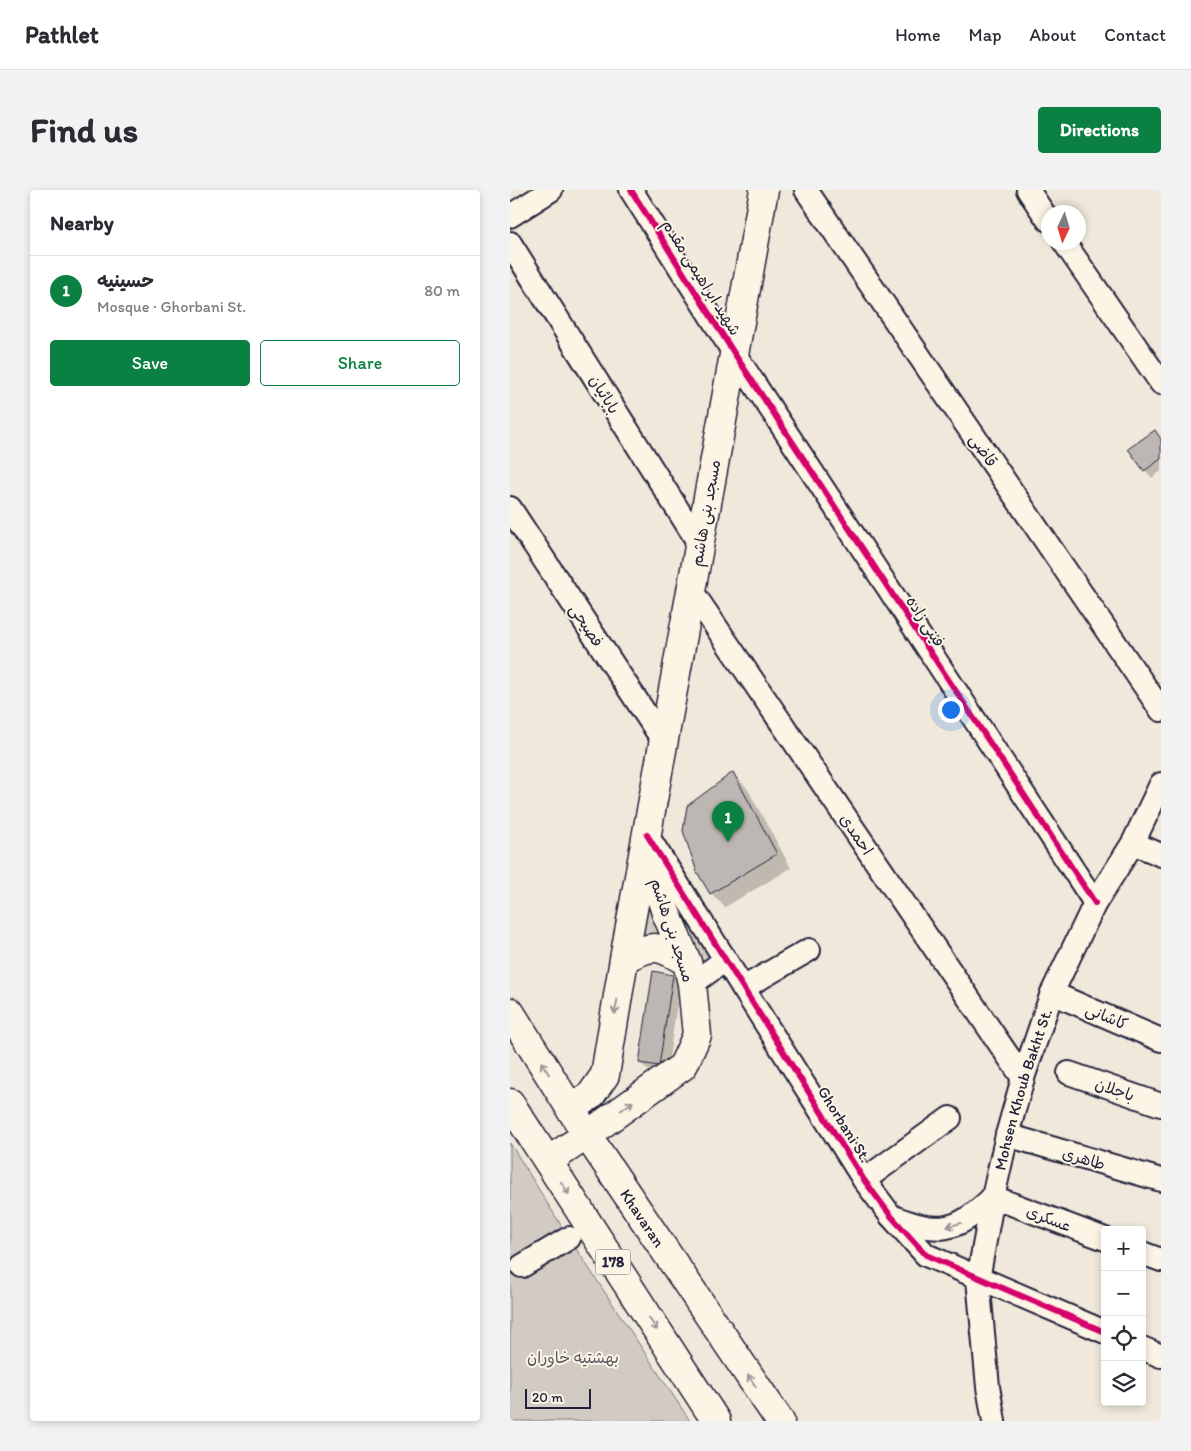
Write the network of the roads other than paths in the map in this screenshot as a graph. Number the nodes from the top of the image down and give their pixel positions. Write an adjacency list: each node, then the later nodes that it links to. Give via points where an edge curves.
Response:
1 (551, 190): 7 (street)
2 (631, 190): 10 (street, شهید ابراهیمی مقدم)
3 (764, 190): 10 (main road, مسجد بنی هاشم)
4 (806, 190): 15 (street, قاضی)
5 (1028, 190): 6 (street)
6 (1041, 210)
7 (510, 216)
8 (510, 243): 13 (street, بابائیان)
9 (1070, 250): 11 (street)
10 (734, 353): 13 (main road, مسجد بنی هاشم); 21 (street, فینی زاده)
11 (1161, 383)
12 (510, 508): 16 (street, فصیحی)
13 (700, 545): 14 (main road, مسجد بنی هاشم)
14 (691, 590): 16 (main road, مسجد بنی هاشم); 31 (street, احمدی)
15 (1161, 710)
16 (664, 742): 18 (main road, مسجد بنی هاشم)
17 (1161, 784): 19 (street, Mohsen Khoub Bakht St.)
18 (647, 835): 23 (main road, مسجد بنی هاشم); 24 (street, Ghorbani St.); 25 (main road, مسجد بنی هاشم, via 655,879)
19 (1133, 842): 20 (street); 21 (street, Mohsen Khoub Bakht St.)
20 (1161, 855)
21 (1094, 903): 27 (street, Mohsen Khoub Bakht St.)
22 (809, 950): 26 (street)
23 (624, 959): 25 (main road, via 644,949 663,948); 34 (main road, مسجد بنی هاشم, one-way to 34, via 605,1075 591,1095)
24 (725, 960): 25 (street); 26 (street, Ghorbani St.)
25 (689, 973): 36 (main road, مسجد بنی هاشم, one-way to 25, via 683,1066 697,1035)
26 (743, 988): 39 (street, Ghorbani St.)
27 (1052, 993): 29 (street, کاشانی); 31 (street, Mohsen Khoub Bakht St.)
28 (510, 1012): 34 (main road, Khavaran, one-way to 28)
29 (1161, 1040)
30 (1070, 1073): 33 (street, باجلان)
31 (1023, 1078): 37 (street, Mohsen Khoub Bakht St.)
32 (510, 1103): 38 (main road, 178)
33 (1161, 1105)
34 (570, 1109): 36 (main road, Khavaran)
35 (950, 1118): 39 (street)
36 (588, 1135): 38 (main road, مسجد بنی هاشم); 53 (main road, Khavaran, one-way to 36)
37 (1007, 1136): 40 (street, طاهری); 41 (street, Mohsen Khoub Bakht St.)
38 (548, 1162): 52 (main road, 178, one-way to 52)
39 (864, 1180): 42 (street, Ghorbani St.)
40 (1161, 1180)
41 (993, 1197): 42 (street, one-way to 42, via 961,1224 937,1229); 44 (street, عسکری); 48 (street, Mohsen Khoub Bakht St.)
42 (890, 1216): 48 (street, Ghorbani St., via 926,1255)
43 (569, 1238): 47 (street)
44 (1101, 1238)
45 (1146, 1254): 46 (street)
46 (1161, 1260)
47 (522, 1266)
48 (978, 1279): 49 (street, Ghorbani St.); 54 (street, Mohsen Khoub Bakht St.)
49 (1101, 1330)
50 (1146, 1350): 51 (street)
51 (1161, 1356)
52 (716, 1421)
53 (780, 1421)
54 (994, 1421)

